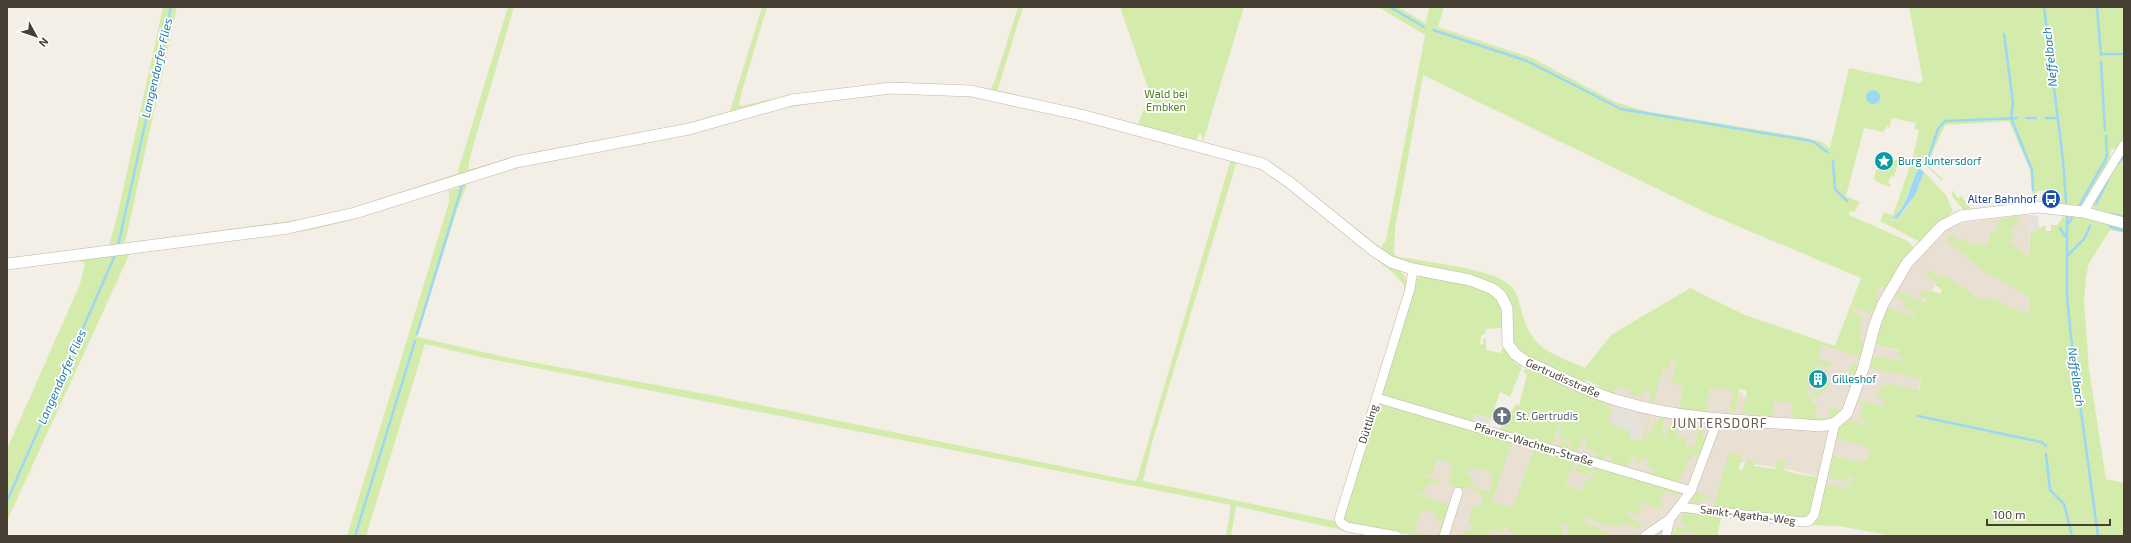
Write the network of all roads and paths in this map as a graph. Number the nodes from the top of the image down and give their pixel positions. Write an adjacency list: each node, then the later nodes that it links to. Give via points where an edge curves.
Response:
1 (2124, 145): 2 (street)
2 (2083, 212): 3 (street); 8 (street, via 2039,208 1961,216 1942,226 1907,263 1886,298 1849,410)
3 (2124, 223)
4 (7, 264): 5 (street, Gertrudisstraße, via 322,222 539,156 689,129 792,100 891,88 911,88 964,90 992,95 1088,117 1257,162 1278,173 1373,250 1392,262)
5 (1413, 269): 6 (street, Düttling, via 1410,289); 7 (street, Gertrudisstraße, via 1470,280 1497,292 1507,308 1508,344 1515,354 1525,361 1621,402)
6 (1377, 398): 9 (street, Pfarrer-Wachten-Straße); 13 (street, Düttling, via 1339,518 1347,528)
7 (1718, 419): 8 (street, Gertrudisstraße, via 1822,426); 9 (street)
8 (1835, 423): 11 (street, Sankt-Agatha-Weg, via 1814,515 1809,521)
9 (1691, 490): 11 (street)
10 (1458, 492): 14 (street)
11 (1680, 507): 12 (street)
12 (1670, 519): 15 (street); 16 (street)
13 (1397, 536)
14 (1444, 536)
15 (1645, 536)
16 (1666, 536)

